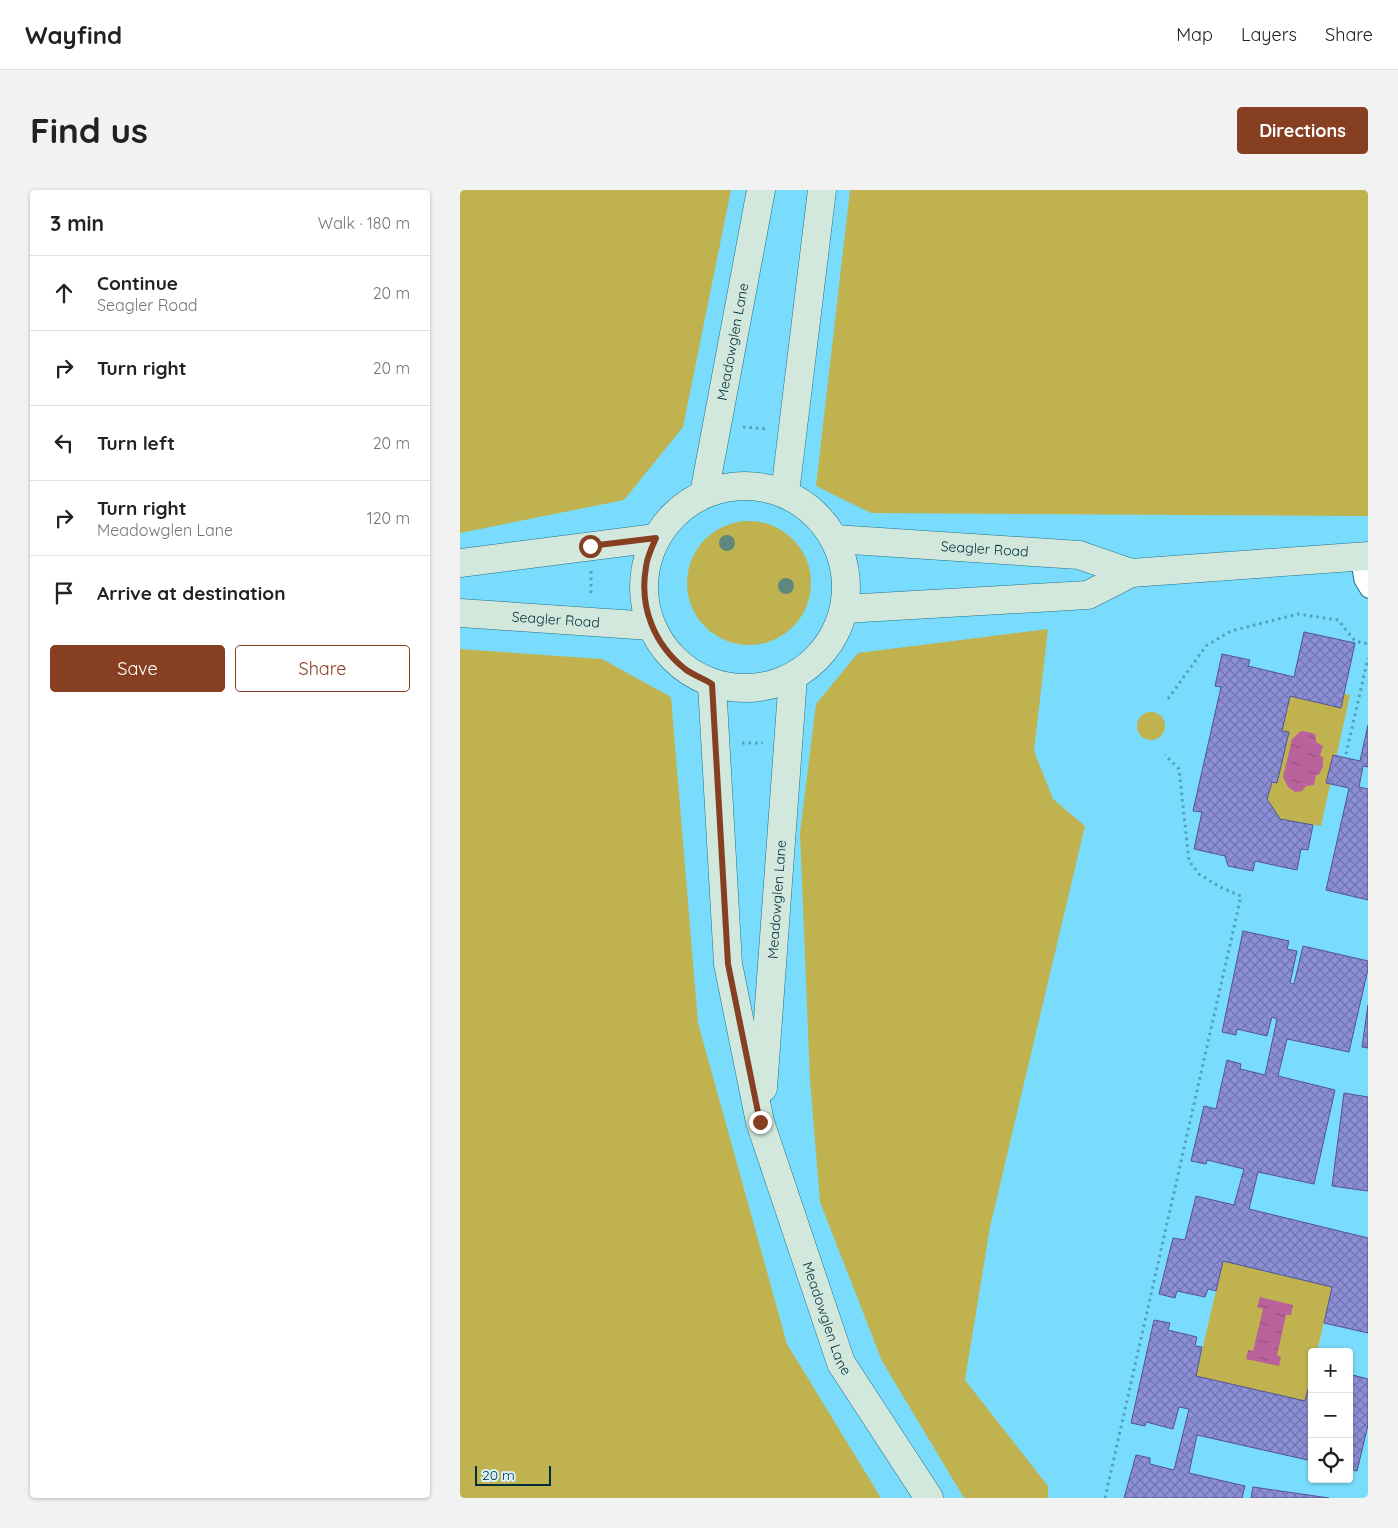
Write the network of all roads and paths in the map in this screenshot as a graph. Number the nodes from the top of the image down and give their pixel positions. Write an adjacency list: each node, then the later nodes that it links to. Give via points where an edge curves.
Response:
1 (761, 190): 6 (street, Meadowglen Lane)
2 (822, 190): 5 (street)
3 (738, 426): 4 (path)
4 (774, 430)
5 (785, 493): 6 (street, via 758,486 731,486); 8 (street, via 814,512)
6 (704, 494): 7 (street, via 676,512)
7 (656, 538): 10 (street); 17 (street, via 646,566 644,596)
8 (835, 539): 12 (street, Seagler Road, via 1079,555); 15 (street, via 844,561 847,585)
9 (1363, 556): 12 (street, Seagler Road); 13 (lane, via 1362,580)
10 (460, 563)
11 (591, 568): 14 (path)
12 (1132, 573): 15 (street, Seagler Road, via 1088,595)
13 (1368, 590)
14 (591, 596)
15 (844, 609): 20 (street, via 834,636 816,660)
16 (460, 613): 17 (street, Seagler Road)
17 (651, 626): 21 (street, via 666,651 686,670)
18 (1368, 644): 22 (path, via 1355,640 1338,620 1298,614 1231,631 1206,646)
19 (1368, 658): 25 (path)
20 (793, 676): 21 (street, via 767,686 739,689); 27 (street, Meadowglen Lane)
21 (712, 684): 27 (street, Meadowglen Lane, via 728,964)
22 (1168, 699)
23 (769, 742): 24 (path)
24 (734, 743)
25 (1346, 754)
26 (1164, 755): 29 (path, via 1179,769 1190,861 1199,874 1241,896)
27 (760, 1122): 28 (street, Meadowglen Lane, via 841,1363)
28 (929, 1498)
29 (1105, 1498)

